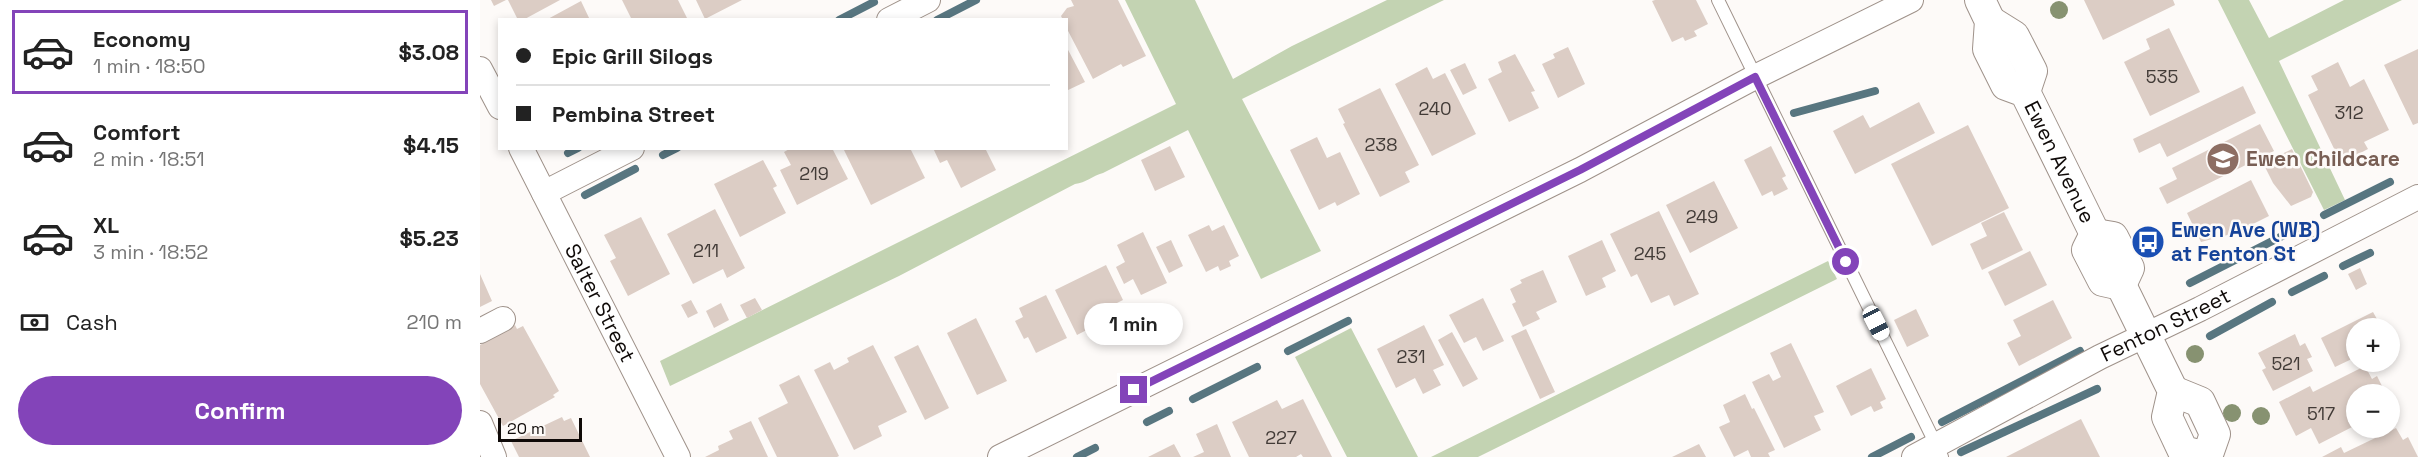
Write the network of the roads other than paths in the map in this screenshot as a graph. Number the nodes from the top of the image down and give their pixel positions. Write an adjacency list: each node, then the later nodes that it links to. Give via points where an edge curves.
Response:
1 (928, 0): 5 (street)
2 (1718, 0): 7 (lane)
3 (1911, 0): 7 (street)
4 (1985, 11): 15 (street, Ewen Avenue, via 1988,49 2006,85 2025,92 2095,234 2087,250 2103,281 2121,285)
5 (893, 18)
6 (480, 69): 8 (street)
7 (1755, 77): 17 (lane); 20 (street, via 1580,170)
8 (498, 103)
9 (522, 150): 11 (street, Salter Street)
10 (628, 150): 11 (street)
11 (544, 193): 19 (street, Salter Street)
12 (2418, 197): 15 (street, Fenton Street)
13 (503, 319): 14 (street)
14 (480, 331)
15 (2145, 335): 17 (street, Fenton Street); 22 (street, Ewen Avenue, via 2173,391 2168,417 2183,450)
16 (480, 423): 18 (street)
17 (1939, 451): 21 (street, Fenton Street)
18 (494, 457)
19 (678, 457)
20 (1000, 457)
21 (1914, 457)
22 (2207, 457)

